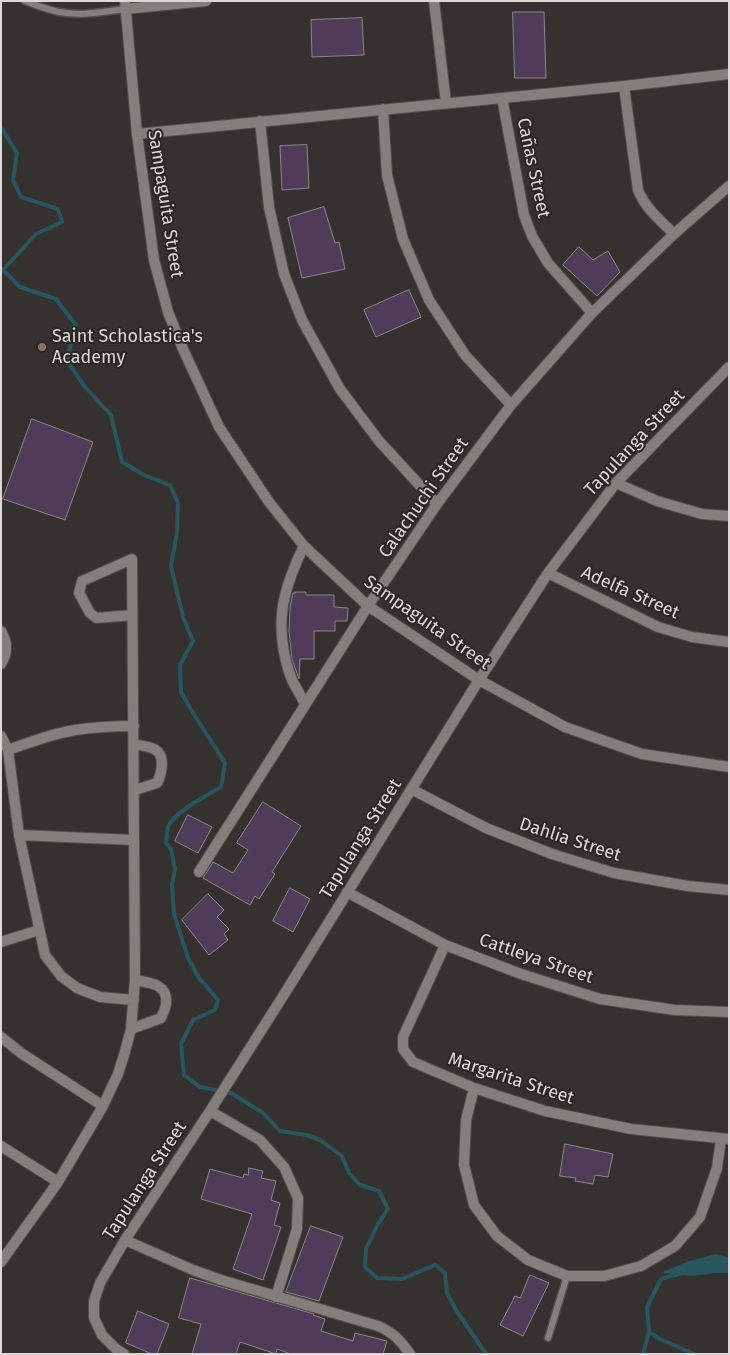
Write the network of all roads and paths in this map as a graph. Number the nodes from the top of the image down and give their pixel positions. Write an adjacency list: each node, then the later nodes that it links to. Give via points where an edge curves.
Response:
1 (25, 1): 4 (lane, via 73,14 92,14)
2 (206, 1): 4 (street)
3 (434, 1): 8 (street)
4 (125, 5): 11 (street, Sampaguita Street)
5 (729, 74): 6 (street)
6 (624, 86): 7 (street); 13 (street, via 638,190 648,208)
7 (502, 98): 8 (street); 14 (street, Cañas Street, via 524,215 532,236 548,263)
8 (446, 103): 9 (street)
9 (383, 109): 10 (street); 16 (street, via 387,175 403,239 429,300 465,355)
10 (260, 121): 11 (street); 18 (street, via 269,207 284,274 302,320 340,389 379,441)
11 (137, 134): 20 (street, Sampaguita Street, via 154,260 168,312 219,427 269,502)
12 (729, 186): 13 (street, Calachuchi Street)
13 (674, 234): 14 (street, Calachuchi Street)
14 (592, 312): 16 (street, Calachuchi Street)
15 (729, 368): 17 (street, Tapulanga Street)
16 (511, 405): 18 (street, Calachuchi Street)
17 (616, 483): 19 (street, via 657,502 702,514); 21 (street, Tapulanga Street)
18 (437, 504): 22 (street, Calachuchi Street)
19 (729, 516)
20 (304, 546): 22 (street, Sampaguita Street); 28 (street, via 284,598 281,626 292,680)
21 (548, 573): 25 (street, Adelfa Street, via 658,627 692,637); 27 (street, Tapulanga Street)
22 (368, 606): 27 (street, Sampaguita Street); 28 (street, Calachuchi Street)
23 (132, 615): 23 (street, via 132,559 82,581 79,593 96,618); 29 (street)
24 (1, 631): 26 (street, via 6,642 6,654)
25 (729, 642)
26 (1, 664)
27 (479, 680): 33 (street, Sampaguita Street, via 565,727 633,751); 34 (street, Tapulanga Street)
28 (305, 704): 38 (street, Calachuchi Street)
29 (134, 726): 31 (street); 32 (street, via 73,730)
30 (1, 736): 32 (street)
31 (134, 744): 35 (street); 35 (street, via 158,752 162,775 157,784)
32 (8, 750): 36 (street)
33 (729, 767)
34 (411, 789): 39 (street, Dahlia Street, via 486,828 552,854 614,873); 40 (street, Tapulanga Street)
35 (134, 790): 37 (street)
36 (19, 835): 37 (street); 41 (street)
37 (134, 840): 44 (street)
38 (200, 872)
39 (729, 890)
40 (347, 892): 43 (street, Cattleya Street); 51 (street, Tapulanga Street)
41 (39, 930): 42 (street); 45 (street, via 45,955 61,976 77,988 100,997)
42 (1, 942)
43 (445, 944): 46 (street, Cattleya Street, via 521,974 600,998 675,1010); 49 (street, Margarita Street, via 403,1037 403,1049 413,1062)
44 (135, 980): 45 (street); 47 (street, via 159,986 166,995 166,1008 161,1018)
45 (134, 1000): 47 (street)
46 (729, 1012)
47 (131, 1029): 50 (street, via 118,1074)
48 (1, 1037): 50 (street, via 21,1054)
49 (474, 1088): 52 (street, Margarita Street, via 545,1111 631,1129); 57 (street, via 466,1120 464,1165 474,1205 496,1236 528,1260)
50 (103, 1106): 54 (street)
51 (210, 1111): 55 (street, Tapulanga Street); 58 (street, via 260,1140 284,1167 298,1198 297,1229)
52 (725, 1139): 57 (street, via 700,1216 675,1246 642,1266 604,1276)
53 (1, 1146): 54 (street)
54 (58, 1182): 56 (street)
55 (125, 1240): 58 (street, via 193,1270); 60 (street, Tapulanga Street, via 100,1283 94,1302 94,1318 102,1335)
56 (3, 1255)
57 (567, 1276): 59 (lane)
58 (276, 1297): 61 (street, via 378,1326 399,1338)
59 (548, 1338)
60 (124, 1354)
61 (410, 1354)

